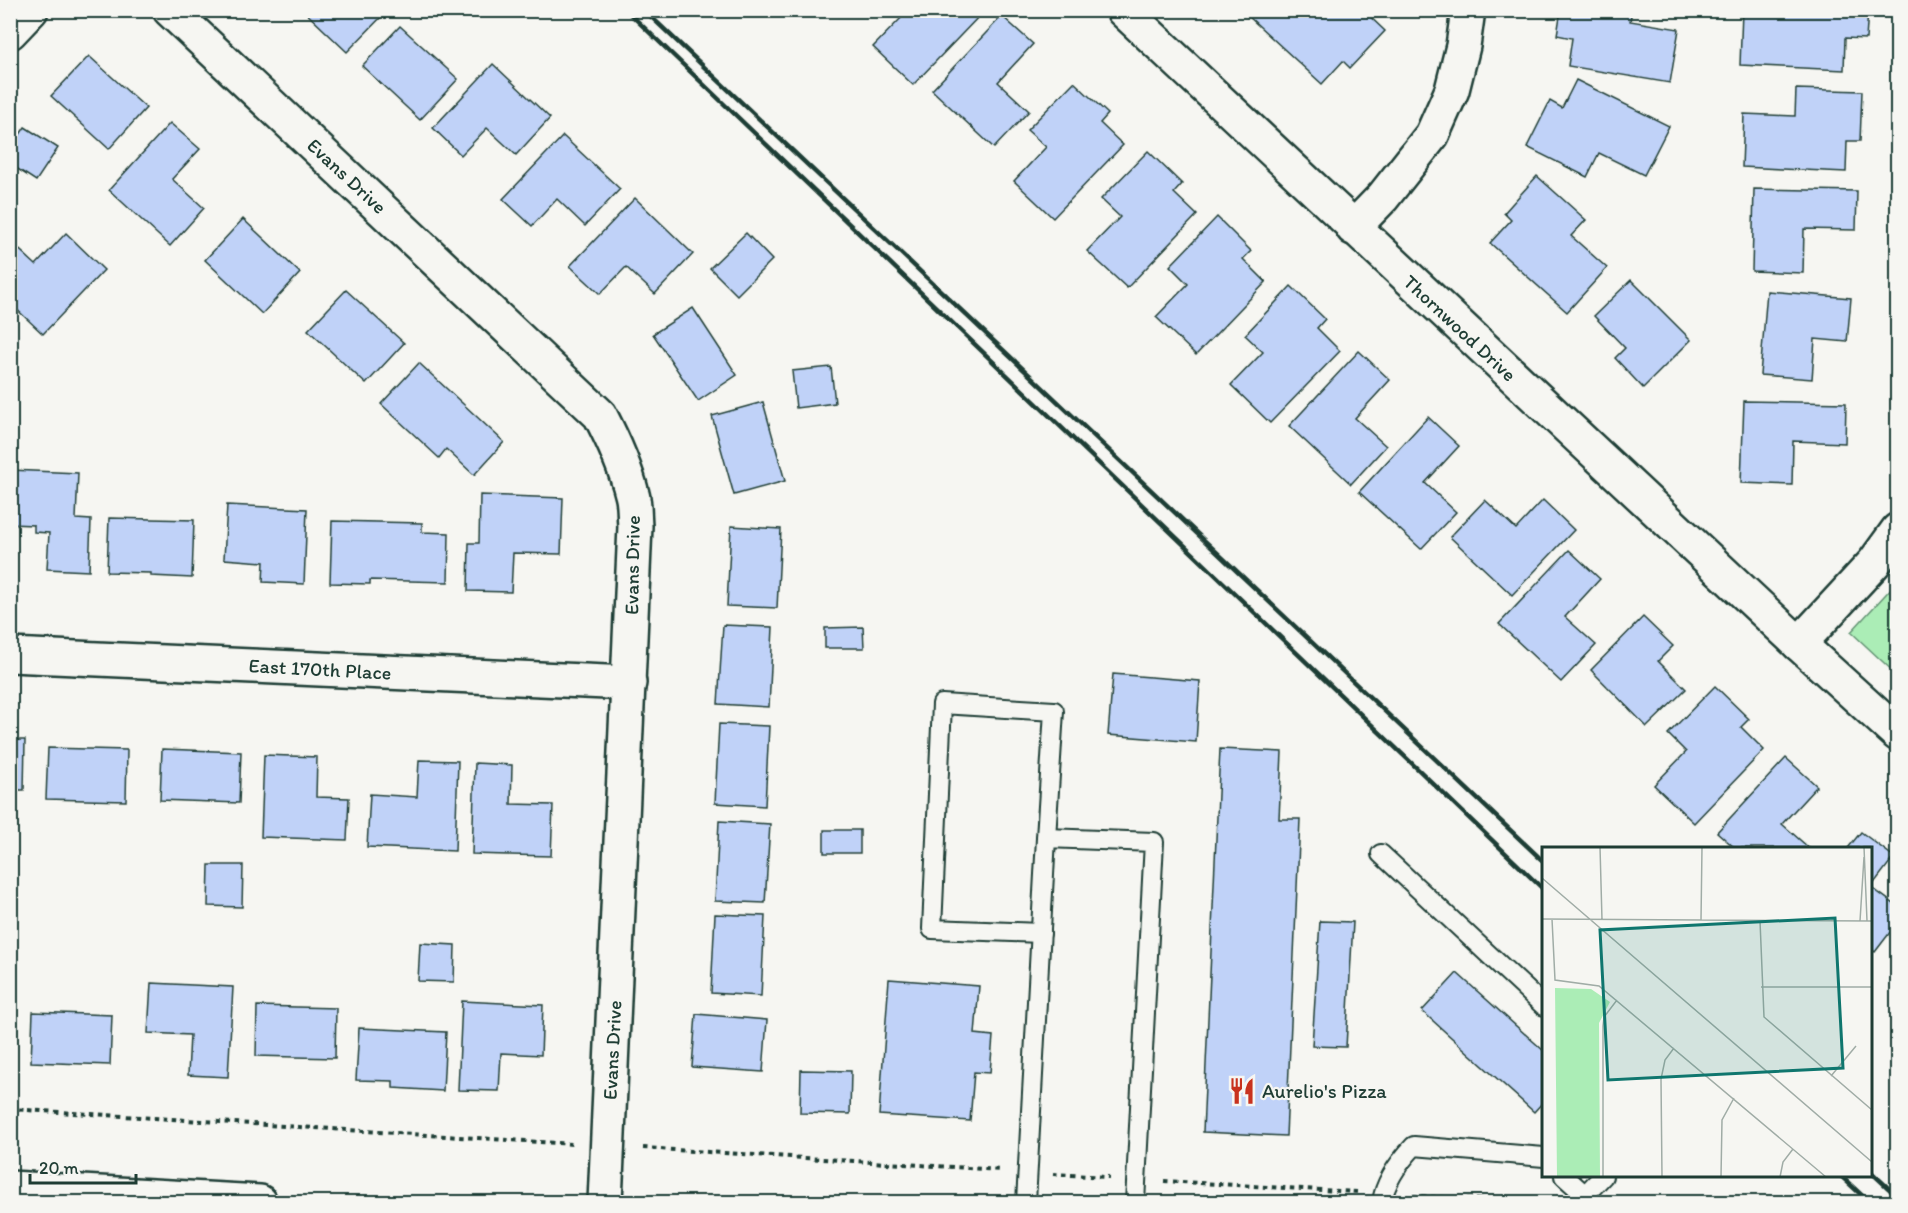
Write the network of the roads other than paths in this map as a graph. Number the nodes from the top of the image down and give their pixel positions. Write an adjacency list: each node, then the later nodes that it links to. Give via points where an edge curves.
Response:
1 (31, 10): 5 (street)
2 (170, 10): 10 (street, Evans Drive, via 600,415 633,495)
3 (1123, 10): 6 (street, Thornwood Drive)
4 (1468, 10): 6 (street, via 1452,90 1432,135)
5 (10, 32)
6 (1353, 228): 8 (street, Thornwood Drive)
7 (1898, 530): 8 (street, via 1874,563)
8 (1799, 644): 11 (street)
9 (10, 655): 10 (street, East 170th Place)
10 (629, 683): 23 (street, Evans Drive)
11 (1898, 734)
12 (1046, 838): 14 (lane); 14 (lane, via 1054,711 942,704 932,929); 25 (lane, via 1154,842)
13 (1381, 854): 15 (lane)
14 (1041, 933): 24 (lane)
15 (1542, 1004)
16 (1542, 1157): 20 (lane, via 1414,1146 1401,1161)
17 (1565, 1177): 21 (lane)
18 (1602, 1177): 21 (lane)
19 (10, 1188): 22 (street)
20 (1383, 1198)
21 (1585, 1199)
22 (260, 1203)
23 (605, 1203)
24 (1026, 1203)
25 (1135, 1203)

